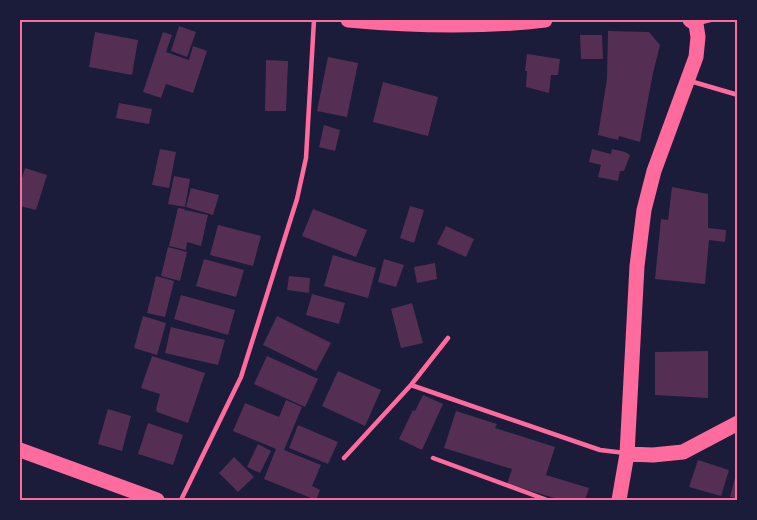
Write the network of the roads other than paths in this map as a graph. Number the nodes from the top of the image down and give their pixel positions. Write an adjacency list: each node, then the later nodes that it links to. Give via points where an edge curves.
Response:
1 (314, 20): 15 (lane, via 306,158 297,199 241,377)
2 (348, 20): 3 (main road, via 452,26)
3 (545, 20)
4 (699, 21): 5 (main road, via 696,57)
5 (687, 80): 6 (lane); 11 (main road, via 644,210 637,266)
6 (738, 94)
7 (448, 338): 8 (lane)
8 (411, 385): 11 (lane, via 600,450); 12 (lane)
9 (738, 423): 11 (main road, via 683,452)
10 (20, 450): 14 (main road)
11 (627, 454): 17 (main road)
12 (344, 458)
13 (433, 458): 16 (lane)
14 (157, 501)
15 (181, 501)
16 (547, 501)
17 (619, 501)

